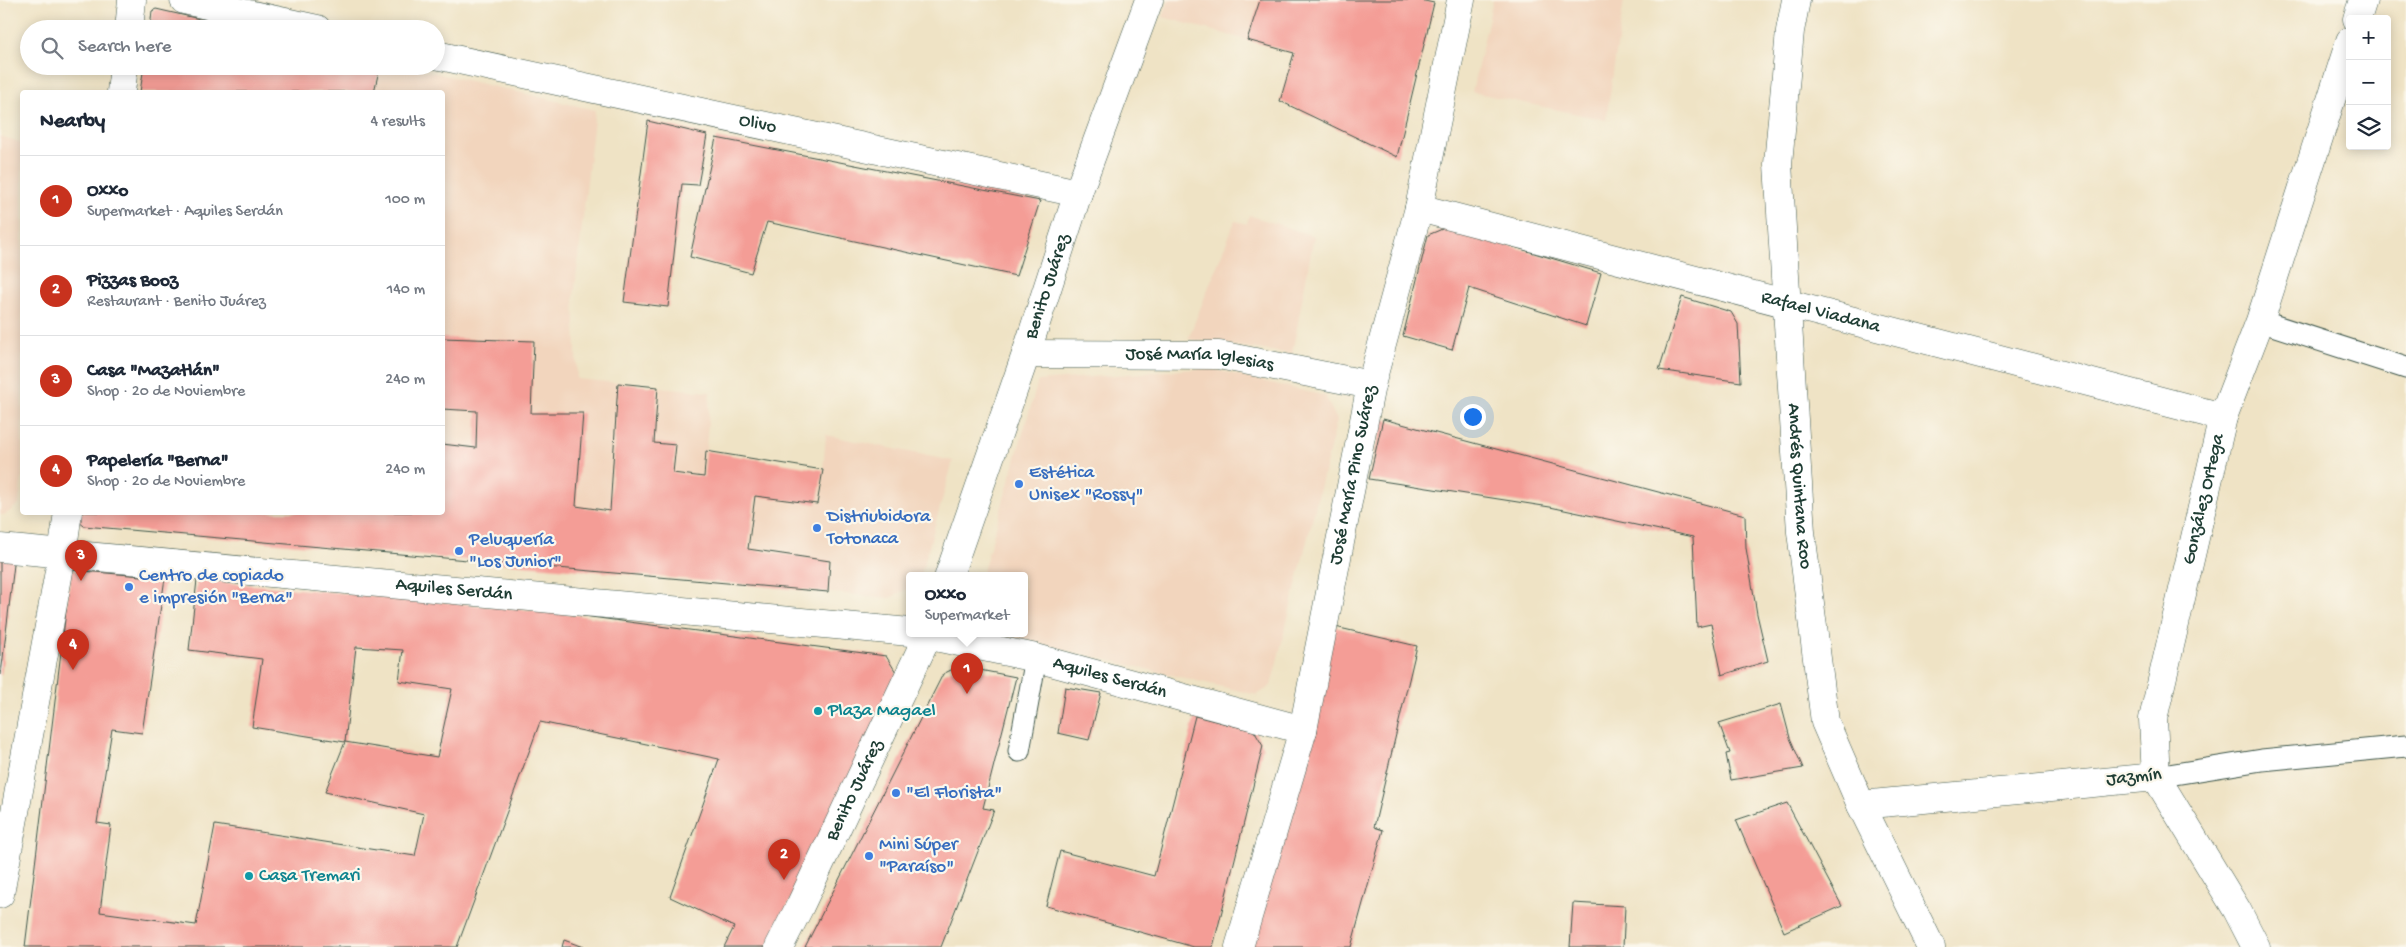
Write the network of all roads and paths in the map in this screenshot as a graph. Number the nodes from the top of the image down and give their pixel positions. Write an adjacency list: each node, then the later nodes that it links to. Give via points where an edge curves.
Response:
1 (132, 0): 8 (street)
2 (184, 0): 9 (street)
3 (1149, 0): 14 (street, Benito Juárez)
4 (1461, 0): 15 (street, José María Pino Suárez)
5 (1796, 0): 16 (street, Andrés Quintana Roo, via 1790,31 1778,164)
6 (2363, 0): 7 (street)
7 (2358, 15)
8 (130, 20)
9 (276, 20)
10 (2346, 53): 17 (street, González Ortega)
11 (445, 56): 14 (street, Olivo)
12 (123, 75): 13 (street)
13 (121, 90)
14 (1078, 193): 18 (street, Benito Juárez)
15 (1419, 208): 16 (street, Rafael Viadana); 20 (street, José María Pino Suárez)
16 (1786, 304): 21 (street, Rafael Viadana); 34 (street, Andrés Quintana Roo, via 1801,532 1825,722)
17 (2260, 321): 19 (lane); 21 (street, González Ortega)
18 (1026, 354): 20 (street, José María Iglesias, via 1219,355); 25 (street, Benito Juárez)
19 (2406, 368)
20 (1371, 386): 30 (street, José María Pino Suárez)
21 (2223, 417): 33 (street, González Ortega, via 2153,719)
22 (68, 515): 24 (street)
23 (0, 548): 24 (street, Aquiles Serdán)
24 (62, 555): 26 (street, Aquiles Serdán); 35 (street)
25 (950, 572)
26 (906, 632)
27 (919, 637): 36 (street, Benito Juárez)
28 (939, 637): 29 (street, Aquiles Serdán)
29 (1036, 658): 30 (street, Aquiles Serdán); 32 (lane)
30 (1303, 730): 37 (street, José María Pino Suárez)
31 (2406, 746): 33 (lane, Jazmín, via 2262,760)
32 (1019, 751)
33 (2156, 777): 34 (street, Jazmín); 39 (street, González Ortega)
34 (1861, 805): 38 (street, Andrés Quintana Roo)
35 (0, 894)
36 (779, 947)
37 (1239, 947)
38 (1931, 947)
39 (2256, 947)

